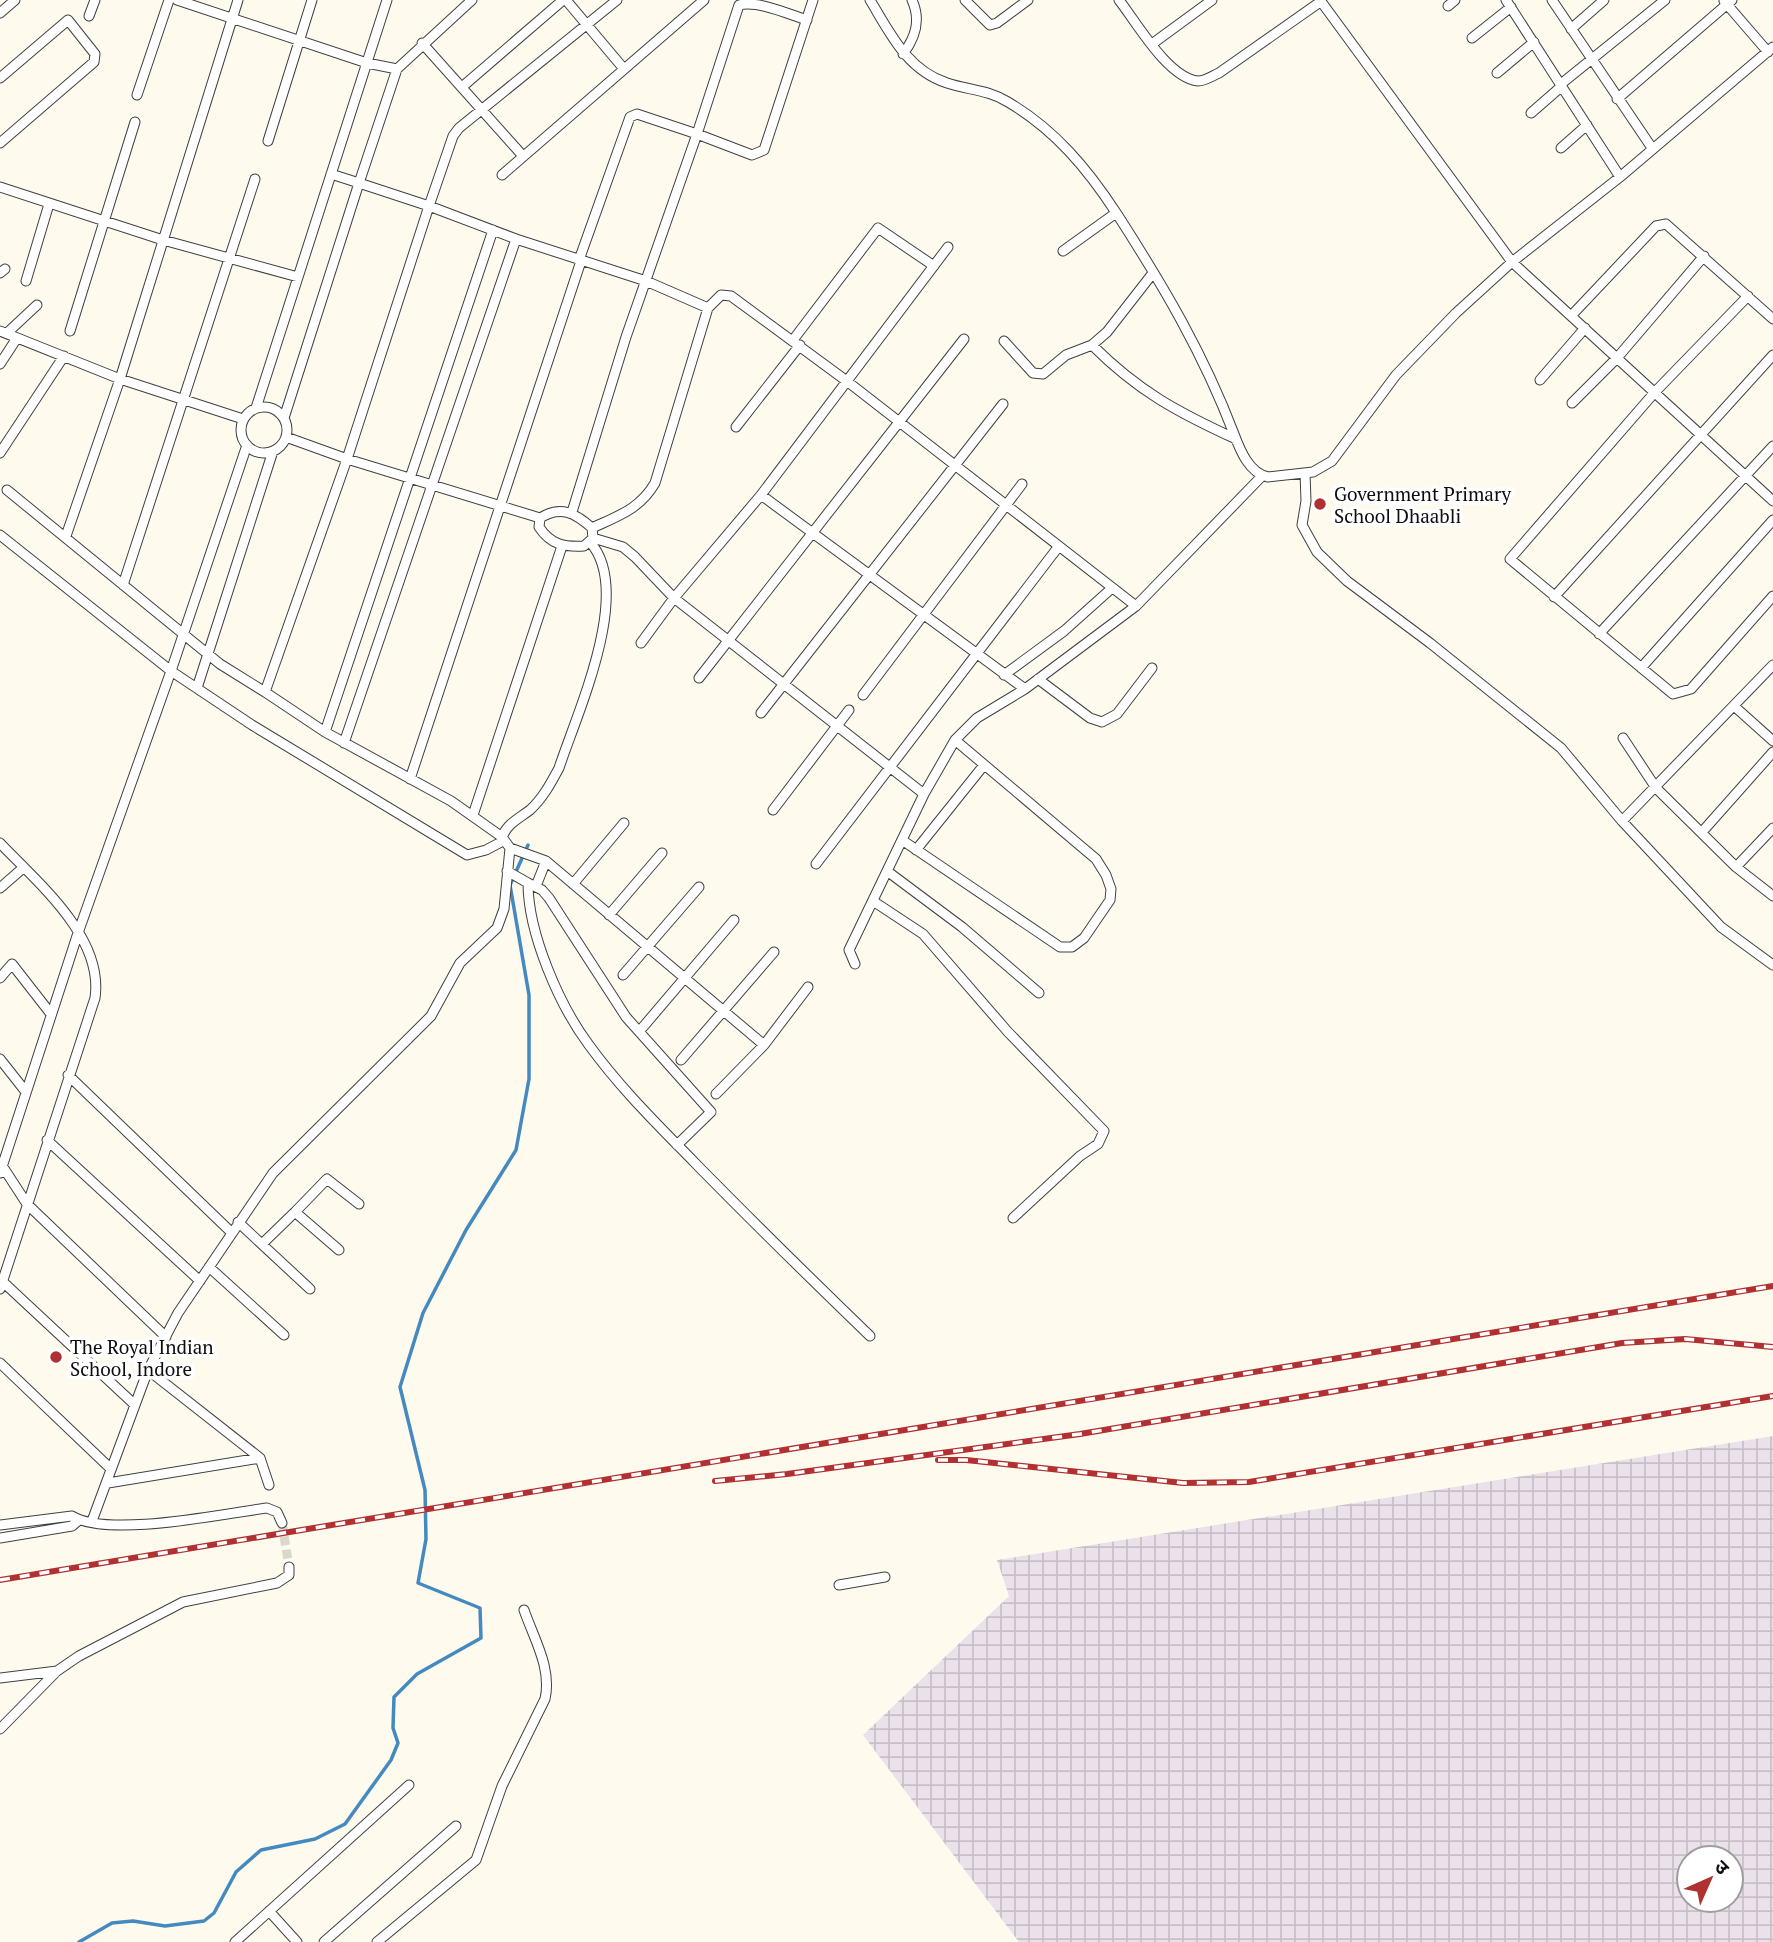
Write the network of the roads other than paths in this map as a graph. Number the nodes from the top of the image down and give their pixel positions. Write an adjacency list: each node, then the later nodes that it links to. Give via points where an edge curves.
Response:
1 (15, 0): 25 (street)
2 (95, 0): 26 (street)
3 (169, 0): 46 (street)
4 (177, 0): 27 (street)
5 (238, 0): 27 (street)
6 (312, 0): 32 (street)
7 (387, 0): 39 (street)
8 (472, 0): 33 (street)
9 (564, 0): 29 (street); 45 (street)
10 (617, 0): 29 (street)
11 (704, 0): 41 (street)
12 (813, 0): 28 (street)
13 (870, 0): 37 (street)
14 (912, 0): 37 (street, via 918,26)
15 (965, 0): 16 (street, via 990,25)
16 (1028, 0)
17 (1120, 0): 35 (street)
18 (1212, 0): 35 (street)
19 (1552, 0): 30 (street)
20 (1604, 0): 30 (street)
21 (1665, 0): 38 (street)
22 (1727, 2): 36 (street); 47 (street)
23 (1322, 4): 35 (street, via 1202,81 1188,79 1171,68); 76 (street)
24 (1509, 4): 31 (street); 34 (street)
25 (0, 13)
26 (89, 16)
27 (232, 18): 32 (street); 70 (street)
28 (807, 20): 52 (street, via 760,3 739,5); 52 (street, via 764,150 752,155)
29 (588, 25): 41 (street); 48 (street)
30 (1570, 29): 38 (street)
31 (1472, 38)
32 (299, 39): 39 (street); 53 (street)
33 (422, 43): 40 (street); 45 (street)
34 (1534, 43): 42 (street); 44 (street)
35 (1152, 44)
36 (1770, 49): 56 (street)
37 (903, 54): 66 (street, via 946,83 1007,101 1053,133 1073,153)
38 (1591, 62): 44 (street); 47 (street)
39 (367, 63): 40 (street); 58 (street)
40 (397, 69): 62 (street)
41 (624, 69): 57 (street)
42 (1497, 74)
43 (0, 78): 54 (street, via 68,20 96,58)
44 (1562, 85): 49 (street); 51 (street)
45 (462, 87): 48 (street)
46 (137, 95)
47 (1618, 99): 56 (street)
48 (482, 110): 57 (street); 65 (street, via 453,136)
49 (1531, 113)
50 (135, 122): 67 (street)
51 (1587, 125): 55 (street); 60 (street)
52 (697, 134): 75 (street, via 637,114 630,117); 81 (street)
53 (268, 142)
54 (0, 143)
55 (1561, 148)
56 (1652, 149): 60 (street)
57 (523, 156): 59 (street)
58 (331, 174): 62 (street); 79 (street)
59 (502, 175)
60 (1620, 177): 76 (street)
61 (255, 179): 74 (street)
62 (359, 183): 65 (street); 107 (street)
63 (0, 187): 64 (street)
64 (50, 204): 67 (street); 80 (street)
65 (429, 206): 68 (street); 118 (street)
66 (1116, 214): 72 (street); 78 (street)
67 (106, 219): 70 (street); 88 (street)
68 (494, 230): 69 (street); 123 (street)
69 (516, 239): 75 (street); 125 (street)
70 (163, 240): 74 (street); 99 (street)
71 (948, 247): 77 (street)
72 (1063, 251)
73 (1704, 256): 82 (street); 85 (street, via 1666,224 1656,226); 97 (street)
74 (229, 260): 79 (street); 103 (street)
75 (580, 260): 81 (street); 130 (street)
76 (1512, 262): 85 (street); 120 (street, via 1396,375 1336,457)
77 (934, 266): 93 (street, via 878,228); 101 (street)
78 (1153, 273): 94 (street); 113 (street, via 1210,372)
79 (298, 277): 106 (street)
80 (26, 281)
81 (646, 281): 84 (street); 131 (street)
82 (1748, 296): 86 (street); 102 (street)
83 (37, 305): 89 (street)
84 (710, 306): 93 (street, via 721,295 731,296); 137 (street, via 655,483 647,497)
85 (1572, 316): 87 (street)
86 (1773, 319)
87 (1585, 328): 97 (street); 100 (street)
88 (70, 331)
89 (3, 332): 90 (street)
90 (17, 338): 96 (street); 98 (street)
91 (964, 339): 109 (street)
92 (1004, 341): 94 (street, via 1038,374)
93 (796, 342): 101 (street); 110 (street)
94 (1092, 345): 113 (street, via 1121,374 1172,410)
95 (1773, 355): 111 (street)
96 (64, 356): 99 (street); 117 (street)
97 (1617, 358): 102 (street); 104 (street)
98 (0, 364)
99 (120, 379): 103 (street); 136 (street)
100 (1540, 380)
101 (848, 382): 109 (street); 127 (street)
102 (1655, 393): 111 (street); 144 (street, via 1512,554 1512,563)
103 (183, 399): 108 (street); 141 (street)
104 (1572, 403)
105 (1003, 404): 119 (street)
106 (256, 408): 107 (street, via 272,408); 108 (street)
107 (284, 418): 112 (street)
108 (243, 419): 114 (street, via 241,433)
109 (899, 423): 119 (street); 134 (street)
110 (736, 427)
111 (1702, 435): 121 (street); 144 (street)
112 (286, 438): 116 (street); 118 (street)
113 (1236, 439): 122 (street, via 1249,464)
114 (247, 445): 116 (street, via 259,452); 148 (street)
115 (1773, 446): 121 (street)
116 (273, 451): 152 (street)
117 (0, 453)
118 (347, 459): 123 (street); 164 (street)
119 (954, 466): 129 (street); 140 (street)
120 (1305, 473): 122 (street); 183 (street, via 1302,525 1317,552 1347,581 1562,748)
121 (1745, 475): 128 (street); 149 (street)
122 (1262, 476): 146 (street)
123 (412, 479): 125 (street); 170 (street)
124 (1022, 484): 129 (street)
125 (432, 485): 130 (street); 174 (street)
126 (7, 489): 136 (street)
127 (761, 495): 134 (street); 145 (street)
128 (1773, 501)
129 (1005, 505): 139 (street); 147 (street)
130 (499, 506): 132 (street); 178 (street)
131 (572, 512): 132 (street, via 552,511); 137 (street)
132 (540, 518): 138 (street, via 539,527 546,537)
133 (1773, 520): 156 (street)
134 (811, 533): 140 (street); 150 (street)
135 (0, 536): 157 (street)
136 (66, 536): 141 (street)
137 (592, 536): 138 (street, via 584,546); 145 (street, via 623,547); 188 (street, via 608,599 605,627 559,768 531,809 507,825)
138 (562, 546): 182 (street)
139 (1059, 546): 142 (street); 153 (street)
140 (867, 575): 147 (street); 161 (street)
141 (123, 585): 148 (street)
142 (1112, 588): 146 (street); 158 (street)
143 (1773, 596): 156 (street, via 1691,689 1673,694)
144 (1554, 597): 149 (street)
145 (674, 598): 150 (street); 151 (street)
146 (1136, 606): 160 (street)
147 (924, 615): 153 (street); 165 (street)
148 (183, 634): 152 (street); 157 (street)
149 (1599, 634): 156 (street)
150 (728, 642): 159 (street); 161 (street)
151 (641, 643)
152 (206, 652): 162 (street); 164 (street)
153 (977, 656): 158 (street); 177 (street)
154 (1773, 665): 166 (street)
155 (1152, 668): 160 (street, via 1117,714 1102,722)
156 (1641, 668)
157 (171, 671): 162 (street); 206 (street)
158 (1004, 675): 163 (street)
159 (699, 678)
160 (1038, 679): 163 (street)
161 (782, 684): 168 (street); 169 (street)
162 (197, 688): 188 (street, via 467,855)
163 (1025, 689): 172 (street, via 977,718)
164 (265, 692): 170 (street)
165 (863, 695)
166 (1734, 706): 173 (street); 179 (street)
167 (849, 710): 169 (street)
168 (761, 713)
169 (836, 726): 177 (street); 181 (street)
170 (325, 732): 174 (street)
171 (1623, 738): 179 (street)
172 (955, 740): 176 (street); 180 (street)
173 (1773, 741)
174 (344, 744): 178 (street)
175 (1773, 752): 186 (street)
176 (985, 765): 190 (street); 190 (street, via 1096,859 1106,874 1110,900 1084,938 1072,947 1060,947)
177 (889, 769): 180 (street); 193 (street)
178 (411, 779): 182 (street)
179 (1656, 788): 183 (street); 186 (street)
180 (924, 794): 187 (street)
181 (772, 810)
182 (472, 815): 188 (street)
183 (1622, 821): 210 (street, via 1721,927)
184 (624, 823): 199 (street)
185 (1773, 828): 195 (street)
186 (1702, 832): 195 (street)
187 (902, 840): 190 (street); 196 (street)
188 (505, 842): 192 (street); 197 (street)
189 (0, 843): 194 (street)
190 (916, 850)
191 (662, 853): 204 (street)
192 (546, 861): 198 (street); 199 (street)
193 (816, 864)
194 (23, 867): 201 (street); 206 (street)
195 (1736, 867): 202 (street)
196 (887, 871): 203 (street); 215 (street)
197 (512, 875): 198 (street); 232 (street, via 502,921 460,963 431,1016 289,1156)
198 (532, 884): 226 (street, via 529,911 560,995 588,1044); 226 (street, via 550,898 626,1017 711,1112)
199 (573, 884): 204 (street)
200 (699, 887): 207 (street)
201 (0, 888)
202 (1773, 896)
203 (873, 901): 209 (street, via 849,950); 231 (street, via 923,934 1007,1032 1104,1131 1098,1144)
204 (609, 915): 207 (street)
205 (734, 920): 212 (street)
206 (78, 933): 217 (street); 222 (street, via 98,982)
207 (648, 947): 211 (street); 212 (street)
208 (774, 951): 216 (street)
209 (855, 964)
210 (1773, 965)
211 (623, 975)
212 (683, 977): 216 (street); 218 (street)
213 (0, 978): 217 (street, via 12,964)
214 (808, 987): 219 (street)
215 (1039, 993)
216 (724, 1010): 219 (street); 221 (street)
217 (51, 1014): 223 (street)
218 (643, 1027)
219 (764, 1045): 224 (street)
220 (0, 1059): 223 (street)
221 (681, 1060)
222 (68, 1075): 225 (street); 233 (street)
223 (26, 1092): 227 (street)
224 (716, 1094)
225 (47, 1140): 228 (street); 237 (street)
226 (677, 1145): 241 (street)
227 (1, 1167): 228 (street)
228 (27, 1204): 238 (street); 242 (street)
229 (359, 1204): 230 (street, via 327,1179)
230 (295, 1212): 234 (street); 235 (street)
231 (1013, 1218)
232 (238, 1222): 233 (street); 234 (street)
233 (231, 1232): 236 (street)
234 (262, 1244): 239 (street)
235 (339, 1250)
236 (209, 1268): 237 (street); 240 (street)
237 (200, 1281): 242 (street)
238 (1, 1285): 245 (street)
239 (310, 1289)
240 (284, 1335)
241 (870, 1336)
242 (166, 1337): 244 (street)
243 (0, 1363): 247 (street)
244 (148, 1370): 245 (street); 246 (street)
245 (135, 1405): 247 (street)
246 (260, 1458): 248 (street); 249 (street)
247 (111, 1469): 248 (street)
248 (107, 1483): 251 (street)
249 (269, 1485)
250 (79, 1520): 251 (street); 253 (street, via 72,1516); 254 (street, via 72,1526)
251 (92, 1521): 252 (street, via 121,1526 267,1508 277,1512)
252 (282, 1523)
253 (0, 1525)
254 (0, 1538)
255 (289, 1567): 259 (street, via 289,1575 277,1583 183,1602)
256 (885, 1577): 257 (street)
257 (839, 1585)
258 (524, 1610): 268 (street, via 548,1685 502,1786 481,1851 468,1868)
259 (57, 1671): 260 (street); 261 (street)
260 (0, 1678)
261 (0, 1729)
262 (409, 1785): 264 (street)
263 (456, 1826): 267 (street)
264 (270, 1911): 265 (street); 266 (street)
265 (235, 1942)
266 (297, 1942)
267 (324, 1942)
268 (377, 1942)

